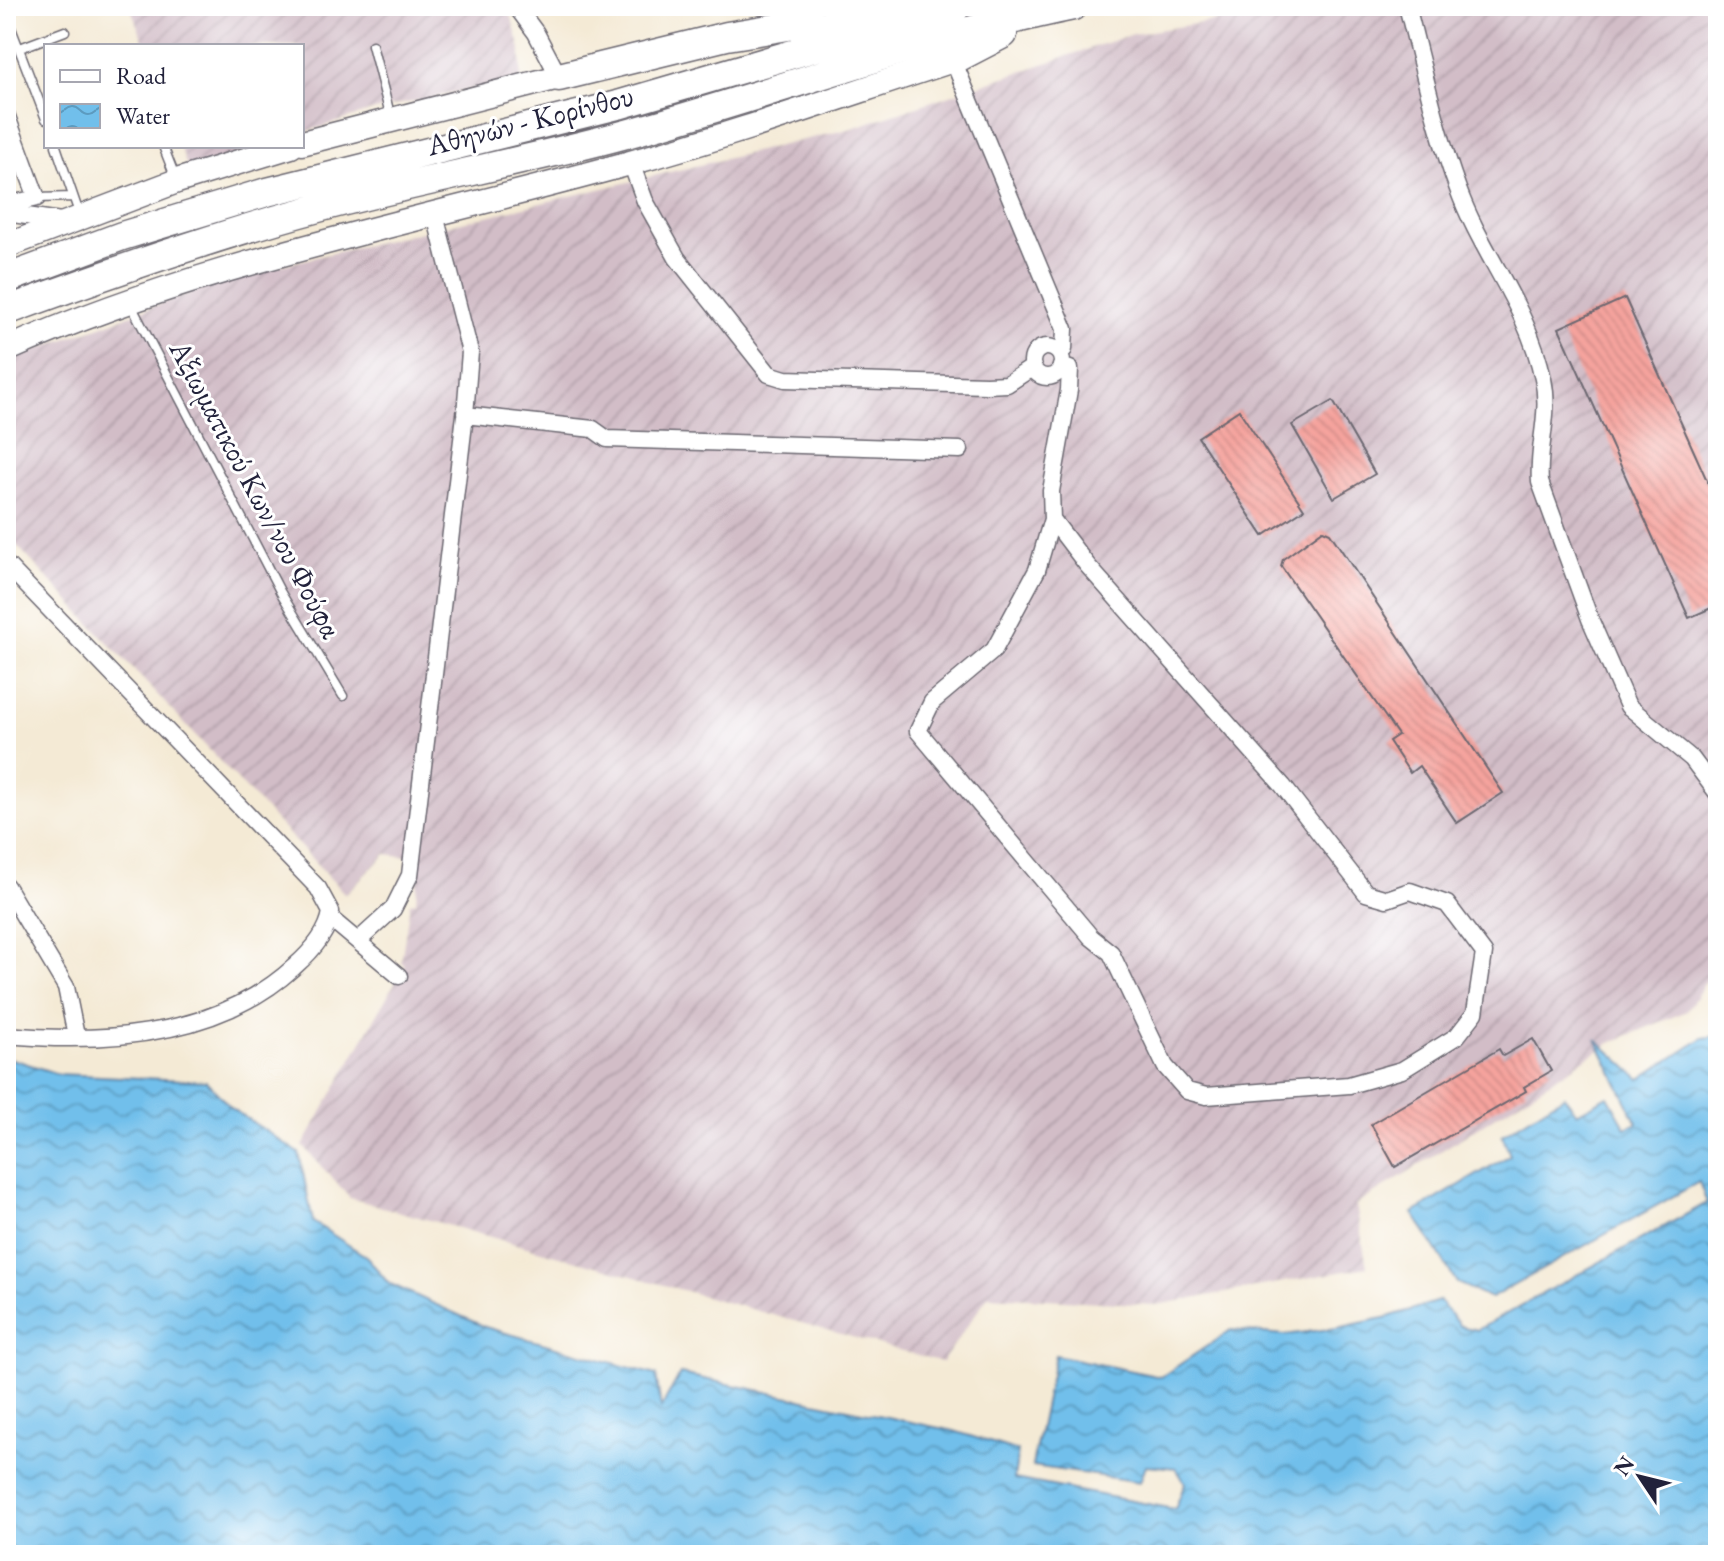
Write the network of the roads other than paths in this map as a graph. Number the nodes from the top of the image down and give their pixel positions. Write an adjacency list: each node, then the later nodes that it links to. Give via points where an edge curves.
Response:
1 (516, 6): 11 (street)
2 (957, 6): 6 (highway, Αθηνών - Κορίνθου)
3 (1407, 6): 37 (street, via 1458,191 1516,299 1538,355 1547,402 1540,482 1590,619 1628,706 1692,759)
4 (1062, 8): 10 (highway); 29 (highway, Αθηνών - Κορίνθου, via 821,73 615,137 276,220)
5 (6, 15): 9 (lane)
6 (873, 17): 11 (highway, via 727,36); 27 (highway, Αθηνών - Κορίνθου, via 631,101 267,192 122,236)
7 (65, 31): 9 (lane)
8 (372, 45): 14 (lane)
9 (20, 48): 13 (lane)
10 (953, 60): 19 (main road); 31 (street, via 1065,329)
11 (559, 77): 14 (main road)
12 (6, 114): 21 (street)
13 (44, 114)
14 (391, 119): 15 (main road)
15 (304, 142)
16 (57, 148): 23 (lane)
17 (164, 148): 20 (lane)
18 (284, 148): 20 (main road)
19 (631, 163): 24 (main road); 31 (street, via 677,258 769,374 785,379 1007,384 1033,367 1038,350 1049,347)
20 (177, 181): 23 (main road)
21 (37, 198): 22 (street); 23 (lane)
22 (6, 205)
23 (73, 211): 25 (street); 26 (main road)
24 (434, 211): 28 (main road); 32 (street, via 470,352)
25 (6, 213)
26 (6, 246)
27 (6, 279)
28 (129, 302): 30 (main road); 36 (lane, Αξιωματικού Κων/νου Φούφα, via 281,593)
29 (6, 311)
30 (6, 350)
31 (1063, 357): 34 (street, via 1069,390 1051,491)
32 (465, 415): 33 (street, via 593,429 607,439); 40 (street, via 410,875 393,909)
33 (960, 450)
34 (1052, 519): 34 (street, via 1283,786 1366,893 1387,899 1410,891 1447,904 1469,931 1484,953 1482,980 1475,1013 1457,1036 1402,1070 1349,1085 1206,1096 1187,1091 1165,1066 1111,953 1091,937 918,731 932,702 994,650 1037,570)
35 (6, 564): 39 (street, via 318,888 329,904)
36 (343, 696)
37 (1718, 794)
38 (6, 886): 43 (street, via 66,987)
39 (330, 918): 40 (street); 43 (street, via 298,963 234,1010 181,1026)
40 (358, 941): 41 (street)
41 (399, 976)
42 (6, 1035): 43 (street)
43 (76, 1036)

